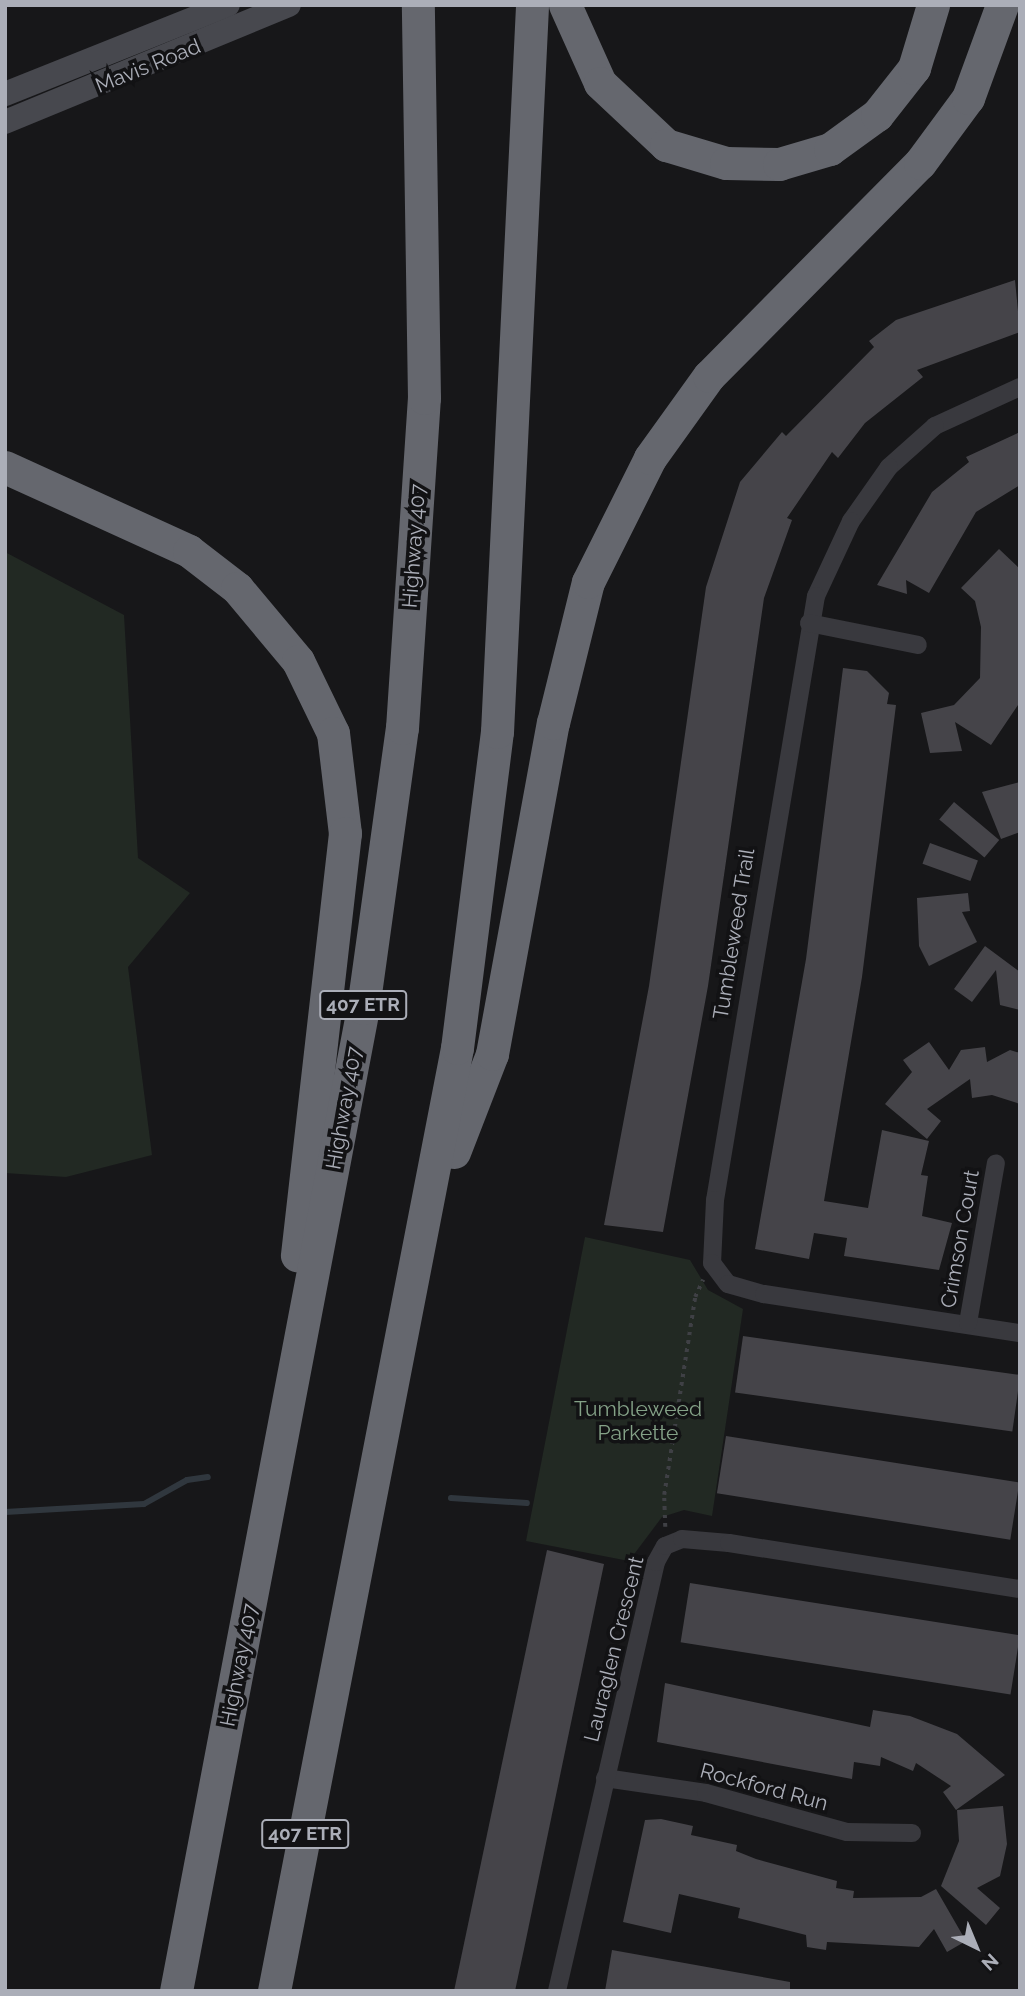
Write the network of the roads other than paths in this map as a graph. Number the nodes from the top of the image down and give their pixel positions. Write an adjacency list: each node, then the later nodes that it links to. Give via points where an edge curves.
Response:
1 (228, 5): 8 (main road, Mavis Road)
2 (289, 5): 9 (main road, Mavis Road)
3 (418, 5): 18 (highway, Highway 407 / 407 ETR, via 424,398 402,728 363,1008)
4 (532, 5): 15 (highway, 407 ETR, via 497,732)
5 (565, 5): 6 (highway, via 600,83 666,145 726,163 779,164 830,149 877,115 914,68)
6 (933, 5)
7 (1002, 5): 15 (highway, via 968,98 920,163 709,376 650,458 588,582 552,723 492,1054)
8 (5, 94)
9 (5, 122)
10 (1020, 387): 12 (street, Tumbleweed Trail, via 934,426 889,467 851,521)
11 (5, 467): 18 (highway, via 189,551 237,588 298,661 333,733 345,833 294,1283)
12 (809, 622): 13 (street); 16 (street, Tumbleweed Trail, via 715,1200 712,1263 727,1284 764,1294)
13 (918, 645)
14 (996, 1163): 16 (street, Crimson Court)
15 (428, 1219): 23 (highway, 407 ETR)
16 (968, 1323): 17 (street)
17 (1020, 1333)
18 (297, 1365): 22 (highway, Highway 407 / 407 ETR)
19 (1020, 1589): 20 (street, Lauraglen Crescent, via 729,1543 682,1539 665,1546)
20 (606, 1778): 21 (street, Rockford Run, via 706,1793 848,1832); 24 (street, Lauraglen Crescent)
21 (912, 1833)
22 (176, 1991)
23 (274, 1991)
24 (557, 1991)

